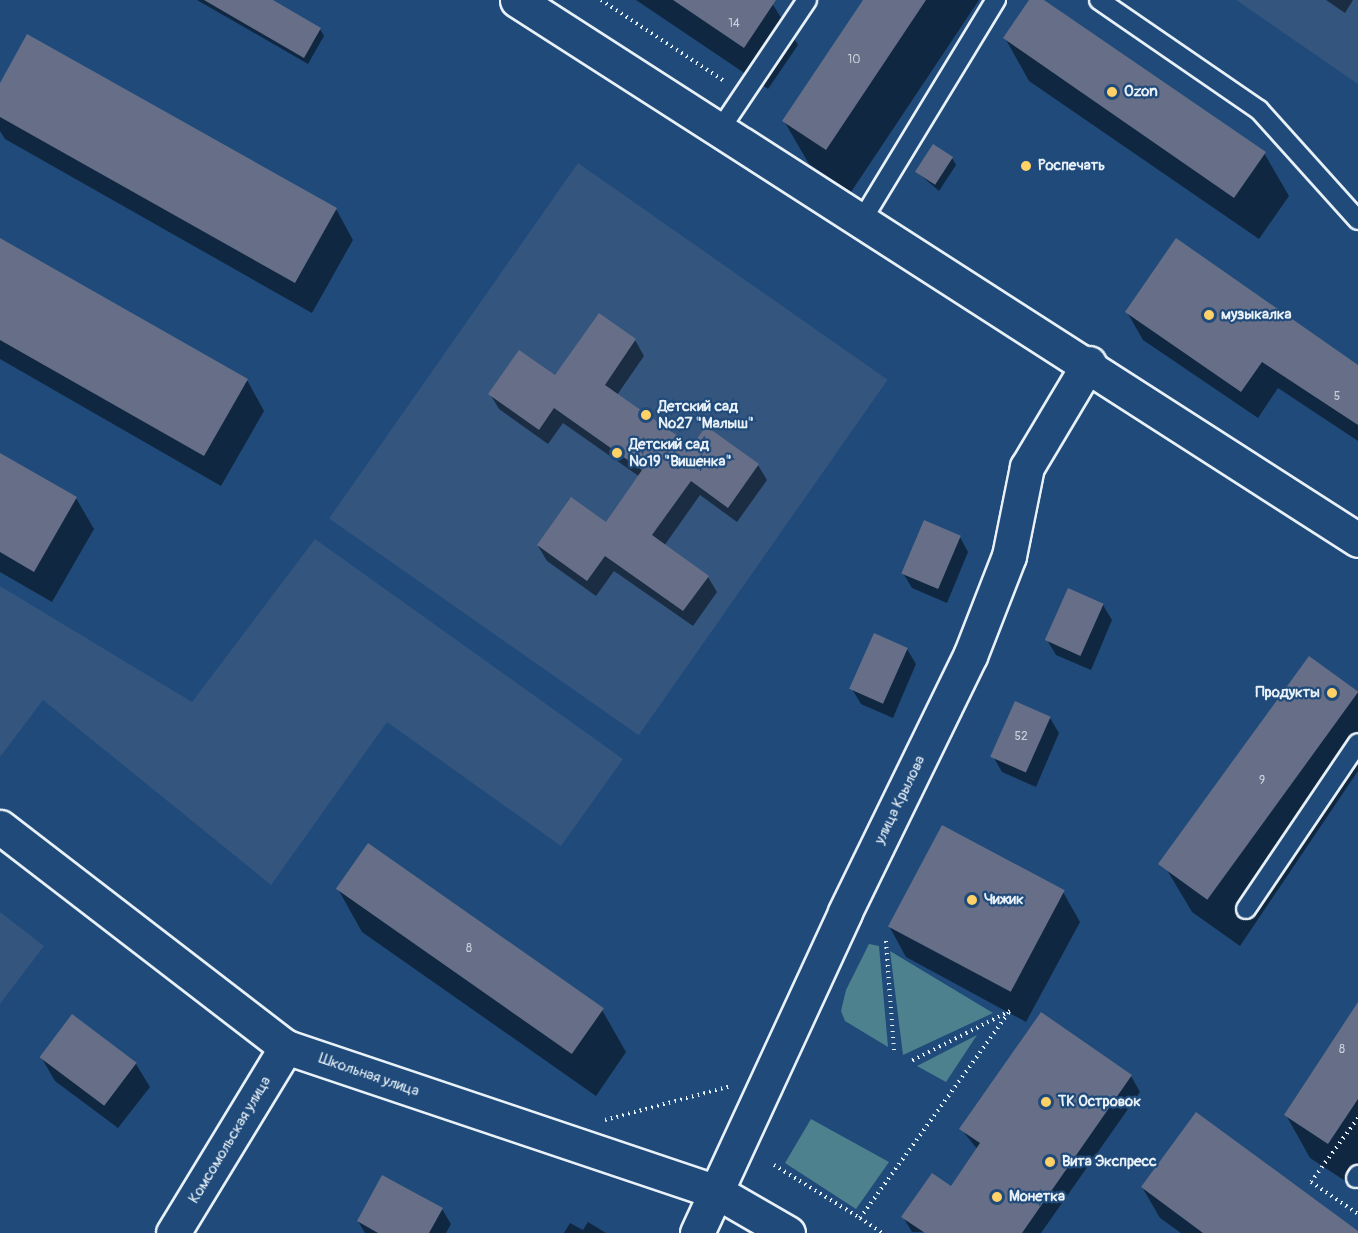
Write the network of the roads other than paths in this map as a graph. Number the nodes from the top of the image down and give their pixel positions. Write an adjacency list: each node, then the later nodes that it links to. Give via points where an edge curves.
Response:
1 (517, 0): 5 (street)
2 (807, 0): 5 (lane)
3 (996, 0): 6 (lane)
4 (1099, 0): 7 (lane, via 1259,110)
5 (719, 131): 6 (street)
6 (862, 220): 8 (street)
7 (1358, 220)
8 (1089, 363): 9 (street); 14 (street, улица Крылова, via 1027,467 1009,556 970,656)
9 (1358, 540)
10 (1358, 743): 12 (lane)
11 (0, 827): 13 (street, Школьная улица)
12 (1246, 909)
13 (286, 1047): 14 (street, Школьная улица); 15 (street, Комсомольская улица)
14 (717, 1192): 16 (street, улица Крылова); 17 (street, Школьная улица)
15 (173, 1233)
16 (697, 1233)
17 (788, 1233)

